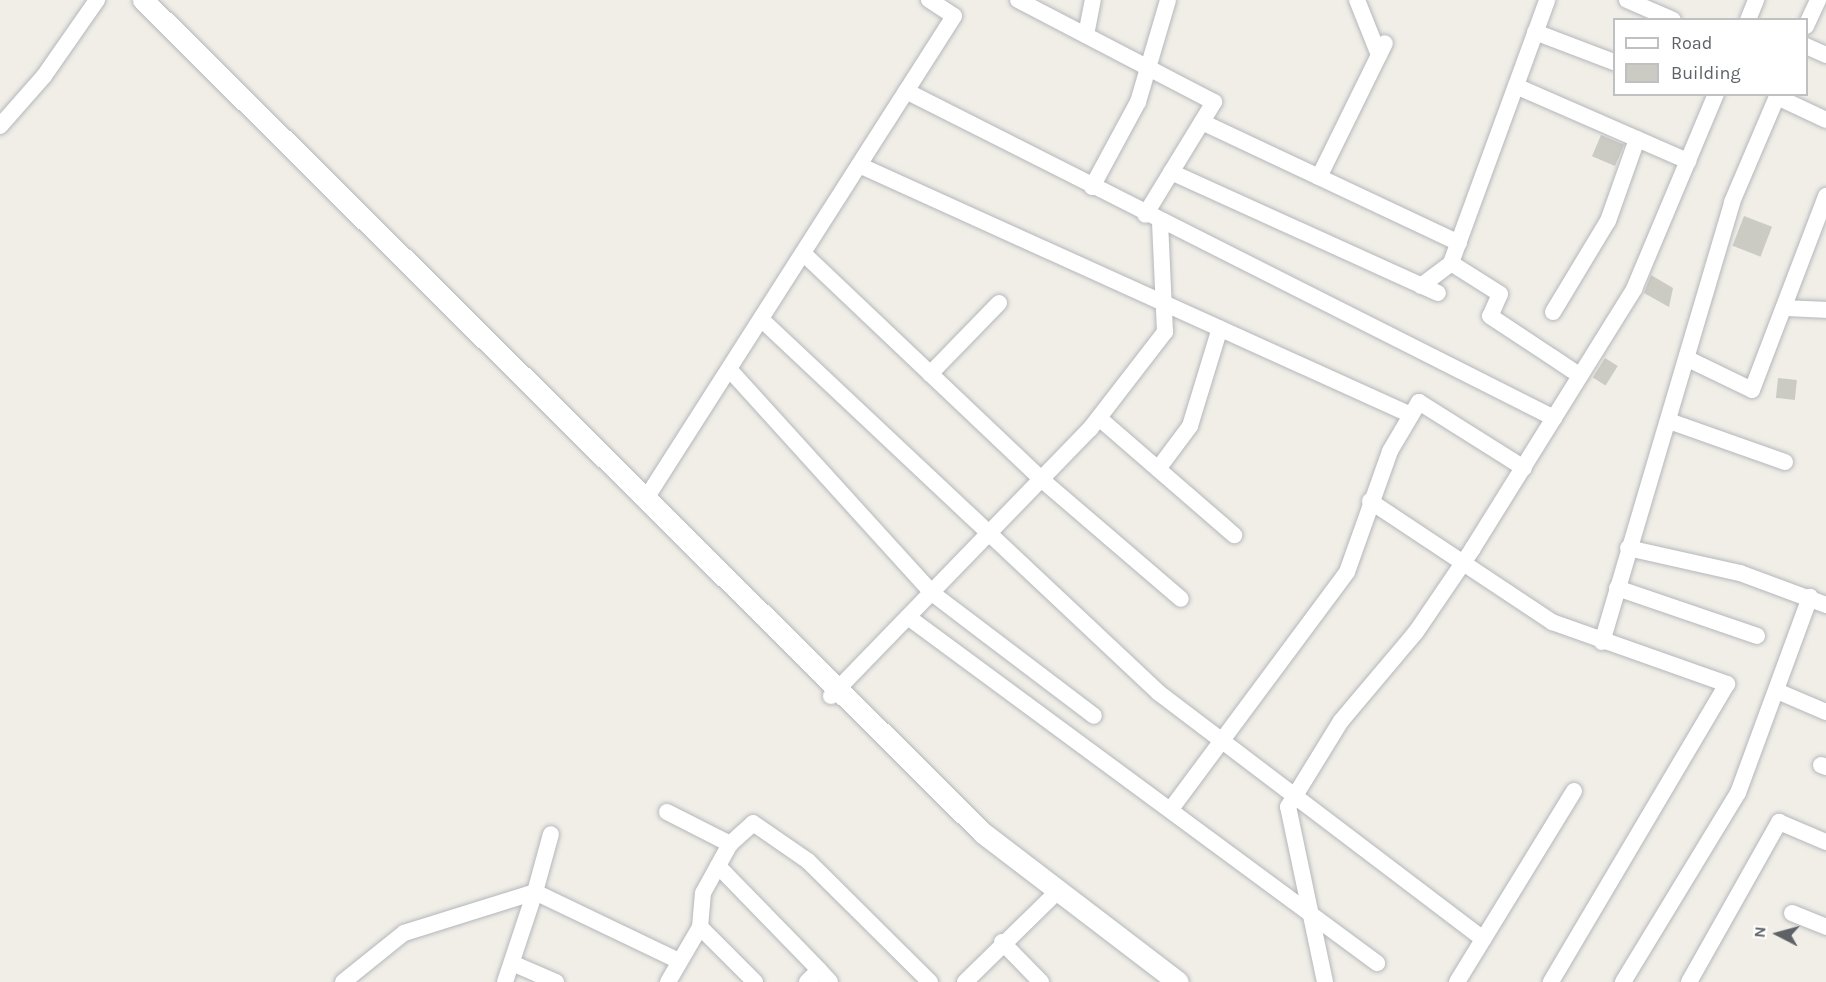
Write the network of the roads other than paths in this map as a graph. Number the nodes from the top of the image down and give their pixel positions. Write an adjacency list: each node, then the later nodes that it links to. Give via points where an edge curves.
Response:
1 (97, 0): 27 (street, via 44,76)
2 (143, 0): 60 (street)
3 (929, 0): 22 (street, via 954,16)
4 (1018, 0): 16 (street)
5 (1093, 0): 16 (street)
6 (1168, 0): 20 (street)
7 (1357, 0): 32 (street, via 1382,49)
8 (1547, 0): 15 (street)
9 (1627, 0): 12 (street)
10 (1756, 0): 13 (street)
11 (1818, 0): 14 (street)
12 (1668, 18)
13 (1749, 18)
14 (1808, 22)
15 (1536, 32): 19 (street); 21 (street)
16 (1086, 35): 20 (street)
17 (1808, 47): 18 (street)
18 (1826, 55)
19 (1613, 62)
20 (1148, 67): 26 (street, via 1214,102); 33 (street, via 1138,102)
21 (1516, 86): 28 (street); 36 (street)
22 (906, 91): 30 (street); 33 (street)
23 (1709, 96): 29 (street)
24 (1777, 96): 25 (street); 48 (street, via 1732,202)
25 (1826, 120)
26 (1202, 122): 31 (street); 32 (street)
27 (0, 126)
28 (1637, 139): 29 (street); 45 (street, via 1608,221)
29 (1688, 161): 51 (street, via 1634,289)
30 (859, 165): 37 (street); 42 (street)
31 (1171, 172): 35 (street); 39 (street)
32 (1319, 177): 36 (street)
33 (1092, 187): 35 (street)
34 (1826, 196): 43 (street)
35 (1153, 218): 42 (street); 54 (street)
36 (1459, 243): 38 (street)
37 (803, 253): 46 (street); 50 (street)
38 (1451, 263): 39 (street); 51 (street, via 1500,294 1490,316)
39 (1421, 286): 40 (street)
40 (1438, 293)
41 (999, 303): 50 (street)
42 (1164, 303): 47 (street); 53 (street, via 1165,332)
43 (1784, 308): 44 (street); 48 (street, via 1752,390)
44 (1826, 310)
45 (1553, 312)
46 (761, 319): 49 (street); 63 (street)
47 (1220, 328): 52 (street); 58 (street, via 1190,426)
48 (1688, 358): 55 (street)
49 (729, 369): 60 (street); 67 (street)
50 (930, 374): 59 (street)
51 (1579, 375): 54 (street)
52 (1411, 415): 57 (street, via 1419,402); 61 (street)
53 (1099, 418): 58 (street); 59 (street)
54 (1554, 418): 57 (street)
55 (1669, 421): 56 (street); 64 (street)
56 (1785, 462)
57 (1524, 468): 65 (street)
58 (1158, 469): 62 (street)
59 (1041, 479): 63 (street); 69 (street)
60 (645, 500): 75 (street)
61 (1370, 501): 65 (street); 78 (street, via 1347,572)
62 (1234, 535)
63 (986, 536): 67 (street); 78 (street, via 1159,693)
64 (1628, 548): 66 (street); 68 (street, via 1689,558)
65 (1460, 565): 73 (street, via 1552,622); 80 (street, via 1416,632 1341,721)
66 (1617, 588): 72 (street); 73 (street)
67 (932, 593): 71 (street); 77 (street)
68 (1810, 597): 70 (street); 74 (street)
69 (1181, 599)
70 (1826, 605)
71 (908, 617): 75 (street); 81 (street)
72 (1757, 636)
73 (1602, 642): 111 (street, via 1727,684)
74 (1777, 691): 76 (street); 112 (street, via 1738,793)
75 (834, 694): 87 (street, via 983,833)
76 (1826, 712)
77 (1095, 716)
78 (1221, 741): 80 (street); 81 (street)
79 (1574, 791): 93 (street)
80 (1295, 796): 89 (street, via 1288,807); 93 (street)
81 (1171, 809): 89 (street)
82 (667, 812): 85 (street)
83 (551, 834): 88 (street)
84 (1826, 842): 113 (street, via 1779,822)
85 (730, 844): 86 (street); 105 (street, via 753,823 808,861)
86 (718, 866): 91 (street, via 703,893); 98 (street)
87 (1059, 890): 94 (street); 108 (street)
88 (535, 892): 95 (street); 96 (street); 99 (street, via 404,933)
89 (1308, 911): 97 (street); 109 (street)
90 (1792, 913): 92 (street)
91 (700, 927): 95 (street); 103 (street)
92 (1826, 927)
93 (1483, 939): 110 (street)
94 (1002, 942): 106 (street); 107 (street)
95 (679, 961): 102 (street)
96 (512, 963): 100 (street); 101 (street)
97 (1377, 963)
98 (825, 976): 104 (street)
99 (343, 982)
100 (505, 982)
101 (556, 982)
102 (668, 982)
103 (755, 982)
104 (807, 982)
105 (930, 982)
106 (965, 982)
107 (1041, 982)
108 (1178, 982)
109 (1325, 982)
110 (1457, 982)
111 (1551, 982)
112 (1623, 982)
113 (1689, 982)

